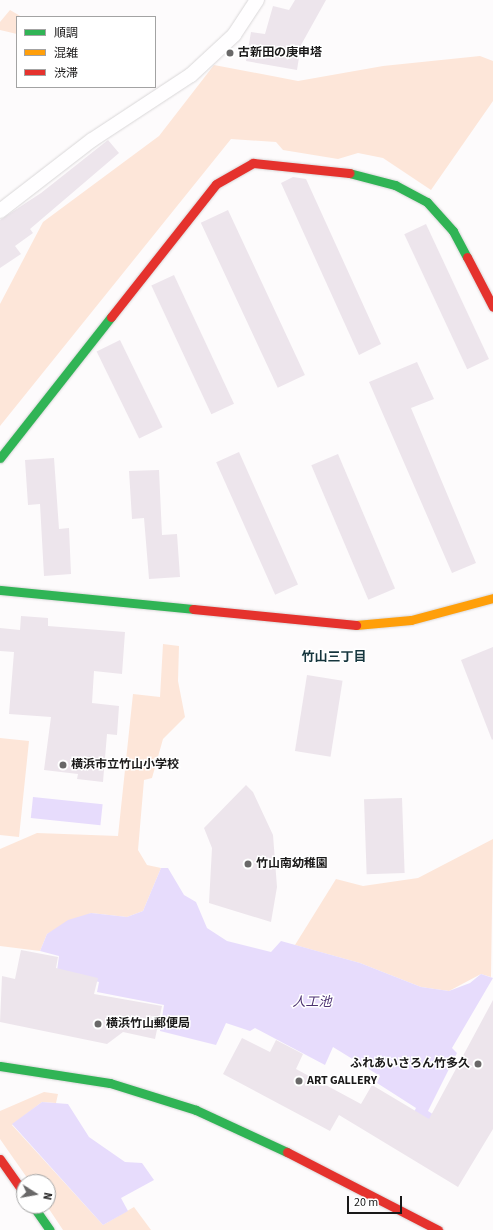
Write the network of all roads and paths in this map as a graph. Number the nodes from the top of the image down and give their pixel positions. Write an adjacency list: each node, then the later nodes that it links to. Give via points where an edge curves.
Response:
1 (257, 0): 2 (street, via 234,35 191,75 92,140)
2 (0, 211)
3 (493, 307): 4 (street, via 453,231 427,202 395,185 361,175 275,163 253,163 233,171 216,184)
4 (0, 458)
5 (0, 590): 6 (street, via 356,625 417,619)
6 (493, 598)
7 (0, 1066): 12 (street, via 110,1083 196,1110 271,1143)
8 (0, 1159): 9 (street)
9 (16, 1182)
10 (39, 1214): 11 (street)
11 (50, 1230)
12 (438, 1230)

